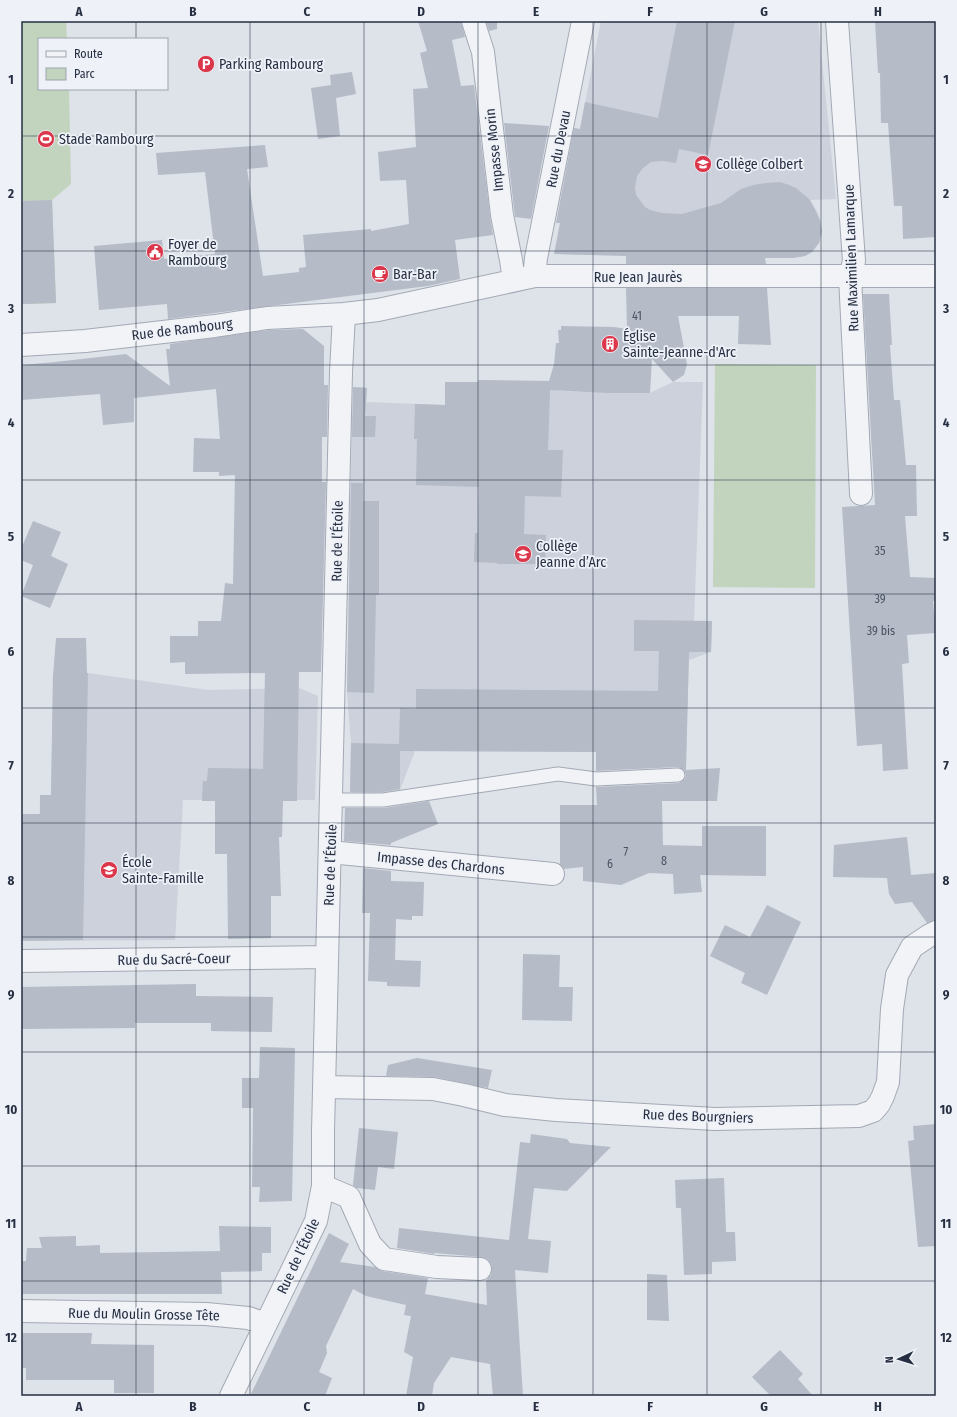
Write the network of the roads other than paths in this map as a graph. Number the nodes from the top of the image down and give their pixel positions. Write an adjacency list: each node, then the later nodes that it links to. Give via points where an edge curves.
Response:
1 (474, 21): 7 (street, Impasse Morin, via 483,52 502,215)
2 (583, 21): 4 (street, Rue du Devau, via 536,258)
3 (837, 21): 6 (street, Rue Maximilien Lamarque, via 854,261)
4 (535, 276): 6 (street, Rue Jean Jaurès); 7 (street, Rue Jean Jaurès)
5 (936, 276): 6 (street, Rue Jean Jaurès)
6 (850, 277): 10 (street, Rue Maximilien Lamarque)
7 (514, 280): 8 (street, Rue Jean Jaurès, via 378,310)
8 (344, 314): 9 (street, Rue de Rambourg, via 267,318 85,341); 12 (street, Rue de l’Étoile)
9 (21, 345)
10 (861, 494)
11 (678, 775): 12 (lane, via 596,779 558,774 383,800)
12 (332, 800): 13 (street, Rue de l’Étoile)
13 (330, 852): 14 (street, Impasse des Chardons); 16 (street, Rue de l’Étoile)
14 (553, 874)
15 (936, 932): 18 (street, Rue des Bourgniers, via 912,947 897,975 892,1009 888,1082 879,1104 873,1111 859,1116 707,1119 505,1105 433,1089)
16 (327, 957): 17 (street, Rue du Sacré-Coeur); 18 (street, Rue de l’Étoile)
17 (21, 961)
18 (324, 1087): 19 (street, Rue de l’Étoile)
19 (323, 1186): 20 (street, via 349,1197 370,1244 384,1259 437,1267); 22 (street, Rue de l’Étoile, via 316,1221)
20 (480, 1269)
21 (21, 1311): 22 (street, Rue du Moulin Grosse Tête, via 206,1314 248,1318)
22 (266, 1324): 23 (street, Rue de l’Étoile)
23 (230, 1396)

